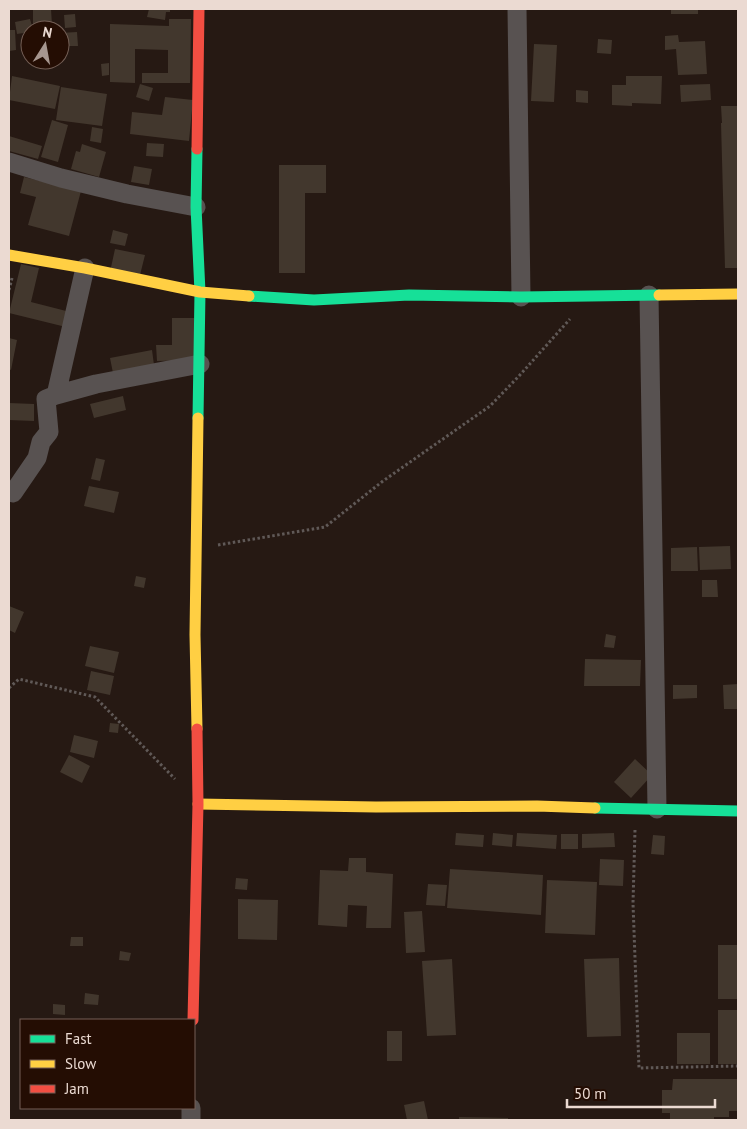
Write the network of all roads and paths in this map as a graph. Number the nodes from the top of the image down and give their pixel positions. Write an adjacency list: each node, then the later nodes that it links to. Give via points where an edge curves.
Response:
1 (199, 9): 4 (street)
2 (517, 9): 10 (street)
3 (9, 162): 4 (street, via 127,194)
4 (196, 207): 7 (street)
5 (9, 255): 6 (street)
6 (86, 268): 7 (street); 13 (street)
7 (200, 292): 10 (street, via 314,300 409,295); 12 (street)
8 (738, 294): 9 (street)
9 (649, 295): 10 (street); 19 (street)
10 (521, 297)
11 (572, 317): 15 (path, via 490,406 324,527)
12 (200, 364): 13 (street, via 132,376); 15 (street)
13 (56, 395): 14 (street, via 46,399 49,432 41,442 37,458)
14 (13, 493)
15 (196, 548): 18 (street)
16 (9, 688): 17 (path, via 19,679 95,697)
17 (178, 782)
18 (198, 804): 20 (street, via 537,806); 22 (street)
19 (657, 809): 20 (street); 21 (street)
20 (635, 810): 23 (path, via 633,902 639,1068)
21 (738, 811)
22 (193, 1019)
23 (738, 1066)

